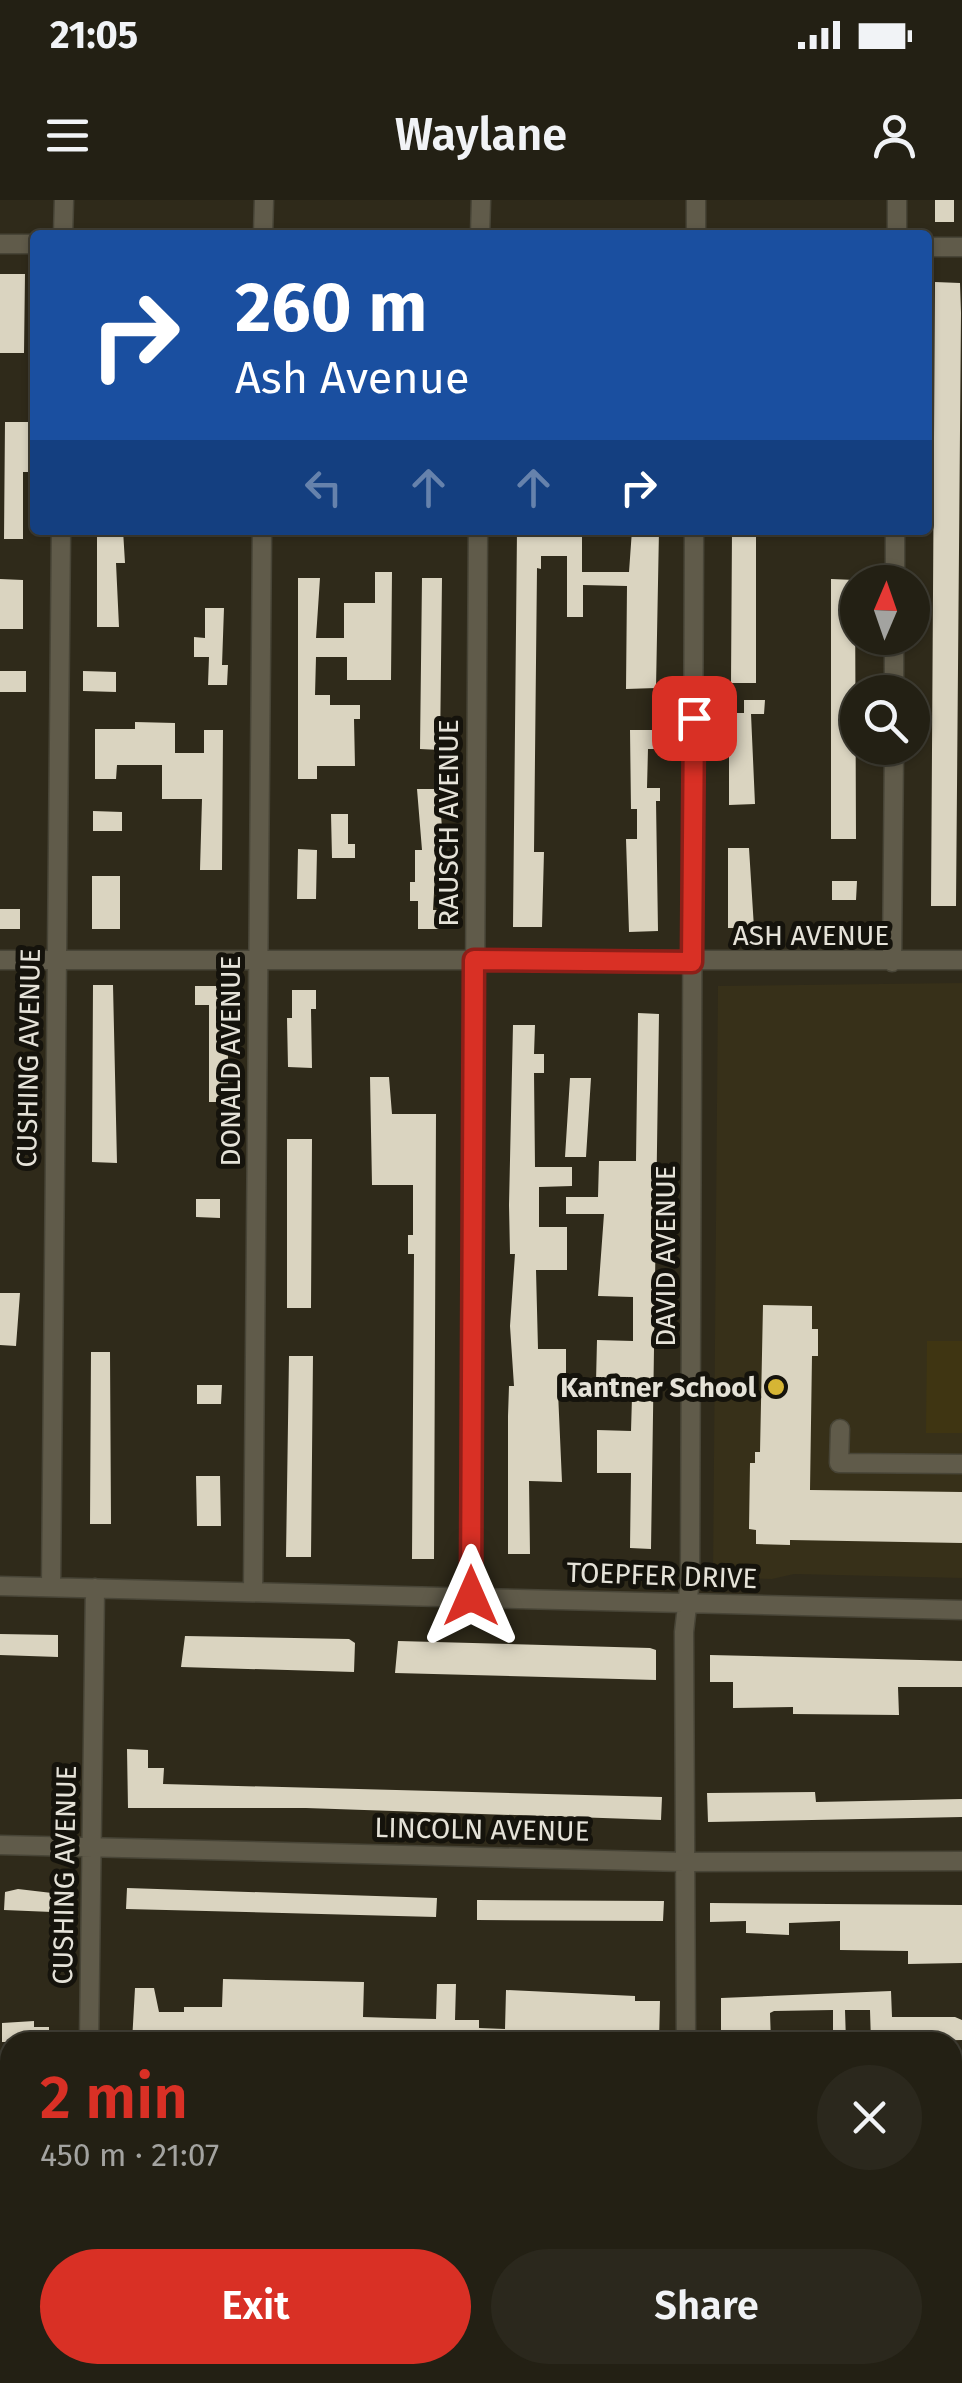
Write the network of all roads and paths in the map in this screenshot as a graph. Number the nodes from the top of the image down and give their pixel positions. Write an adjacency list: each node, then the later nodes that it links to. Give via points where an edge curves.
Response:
1 (64, 200): 6 (street)
2 (264, 200): 7 (street)
3 (481, 200): 8 (street)
4 (696, 200): 9 (street)
5 (897, 200): 10 (street)
6 (64, 230)
7 (264, 230)
8 (480, 230)
9 (696, 230)
10 (897, 230)
11 (0, 244): 12 (street)
12 (30, 244)
13 (932, 246): 14 (street)
14 (962, 247)
15 (60, 535): 26 (street, CUSHING AVENUE)
16 (262, 535): 23 (street, DONALD AVENUE)
17 (478, 535): 24 (street, RAUSCH AVENUE)
18 (694, 535): 27 (street, DAVID AVENUE)
19 (895, 535): 20 (street)
20 (894, 565)
21 (894, 765): 28 (street)
22 (0, 960): 26 (street, ASH AVENUE)
23 (259, 960): 24 (street, ASH AVENUE); 26 (street, ASH AVENUE); 34 (street, DONALD AVENUE)
24 (474, 960): 27 (street, ASH AVENUE); 35 (street, RAUSCH AVENUE)
25 (962, 960): 28 (street, ASH AVENUE)
26 (56, 961): 32 (street, CUSHING AVENUE)
27 (692, 962): 28 (street, ASH AVENUE); 36 (street, DAVID AVENUE)
28 (892, 962)
29 (840, 1429): 30 (street, via 839,1463)
30 (962, 1464)
31 (0, 1586): 32 (street, TOEPFER DRIVE)
32 (51, 1587): 33 (street, TOEPFER DRIVE)
33 (96, 1588): 34 (street, TOEPFER DRIVE); 39 (street, CUSHING AVENUE)
34 (253, 1592): 35 (street, TOEPFER DRIVE)
35 (471, 1596): 36 (street, TOEPFER DRIVE)
36 (688, 1603): 37 (street, TOEPFER DRIVE); 41 (street, DAVID AVENUE)
37 (962, 1610)
38 (0, 1845): 39 (street, LINCOLN AVENUE)
39 (92, 1848): 41 (street, LINCOLN AVENUE); 42 (street, CUSHING AVENUE)
40 (962, 1861): 41 (street, LINCOLN AVENUE)
41 (684, 1862): 43 (street, DAVID AVENUE)
42 (89, 2032)
43 (686, 2032)

